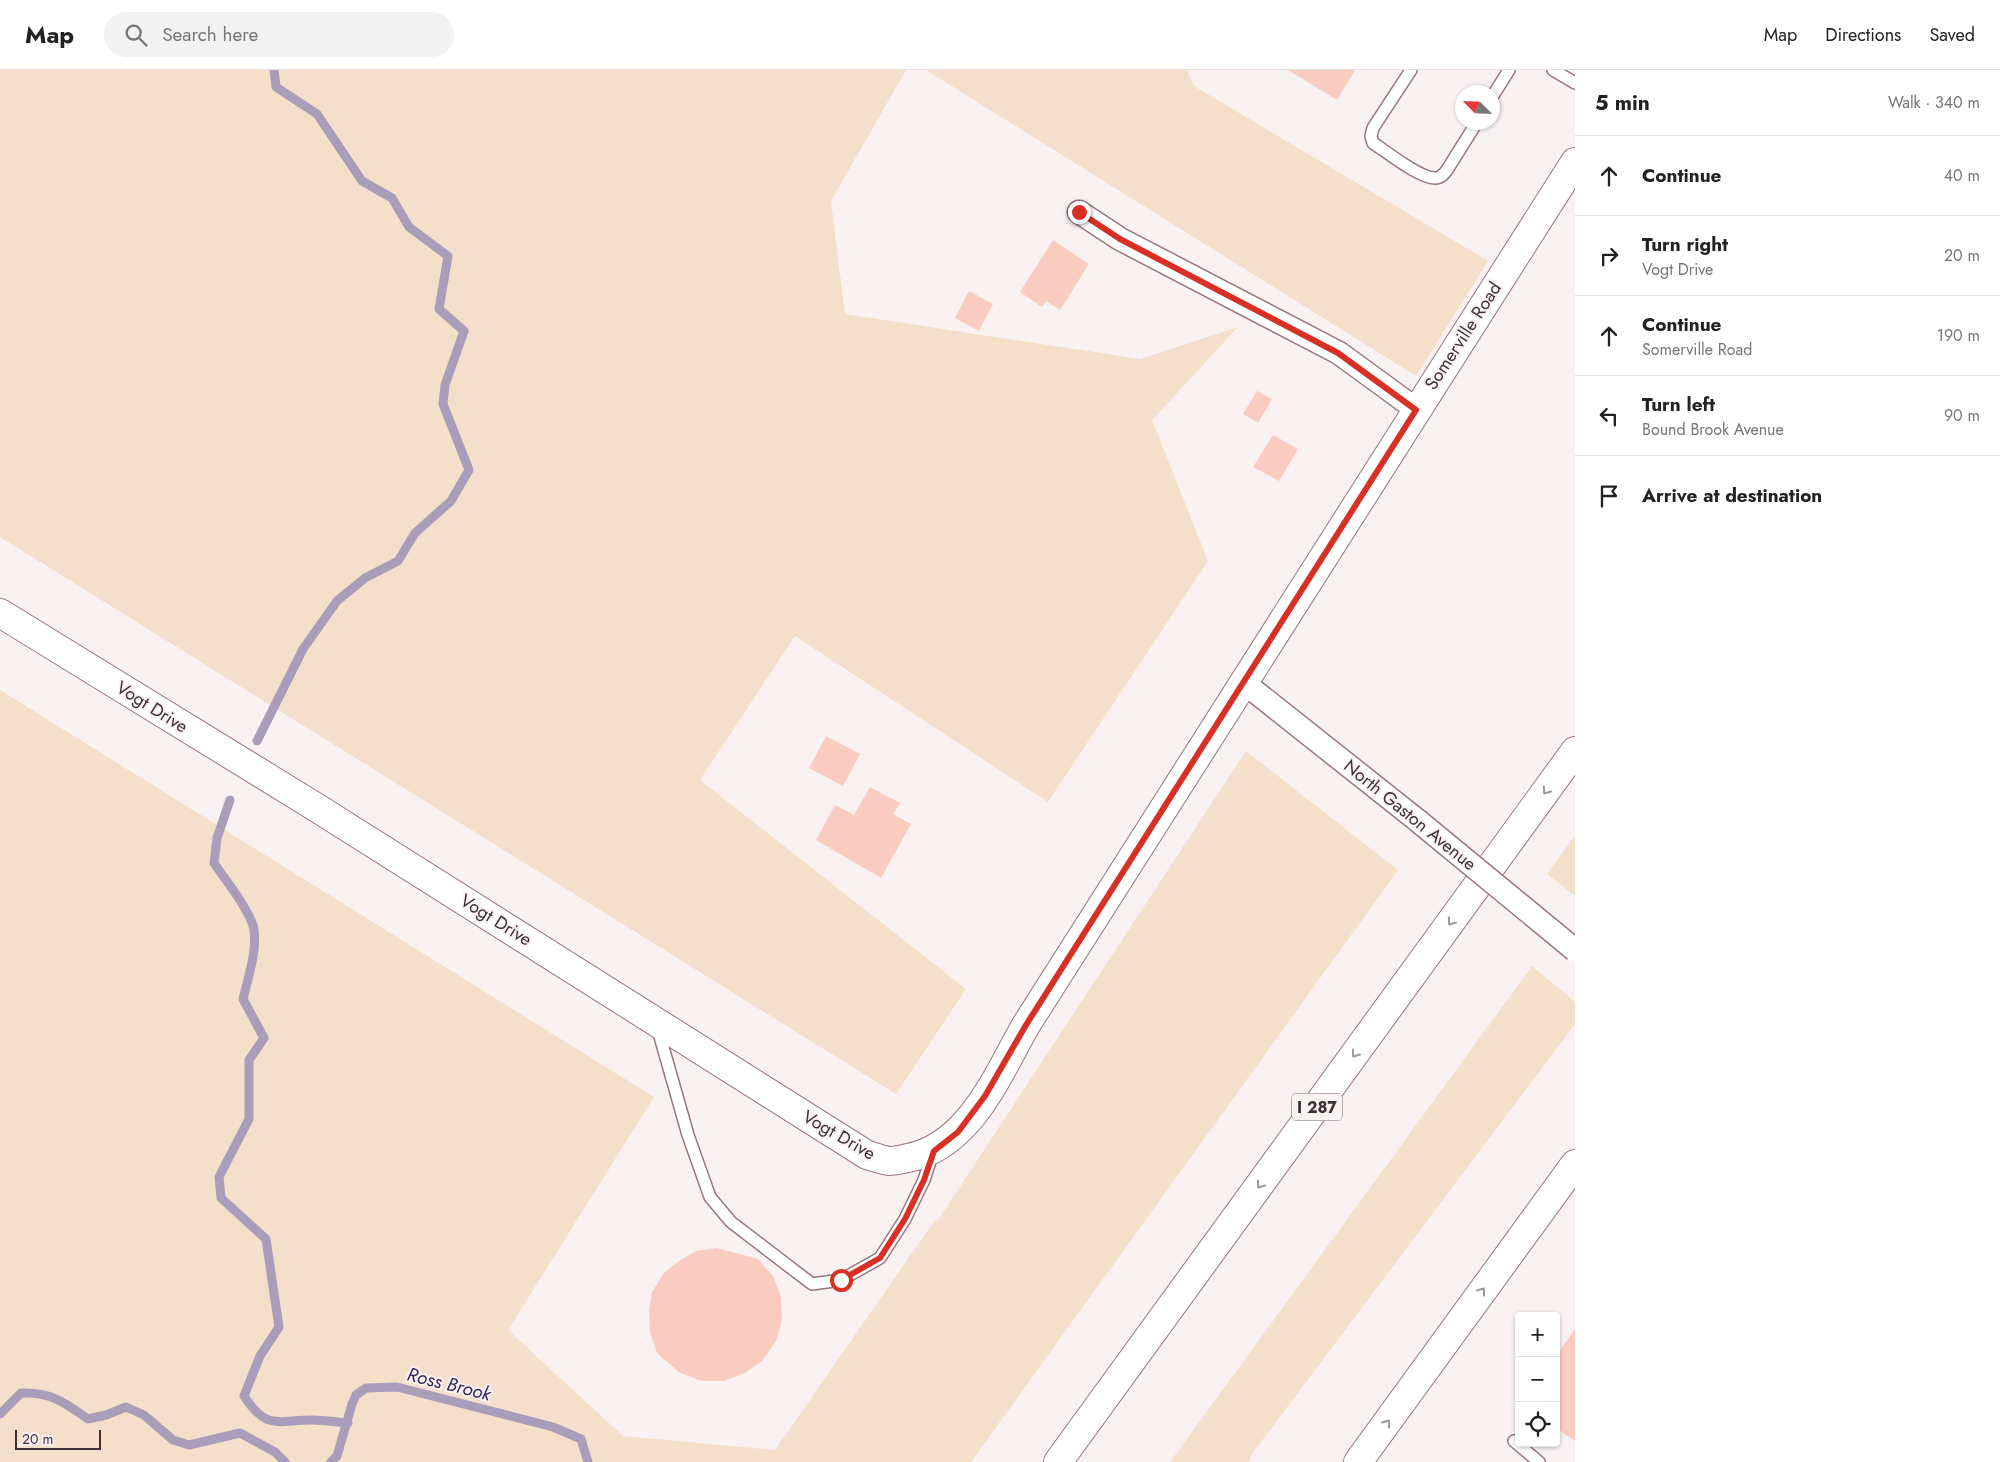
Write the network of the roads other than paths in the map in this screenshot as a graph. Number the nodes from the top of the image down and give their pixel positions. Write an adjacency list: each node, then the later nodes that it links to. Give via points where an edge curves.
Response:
1 (1411, 70): 6 (lane, via 1373,128 1373,143 1422,174 1435,178 1442,177)
2 (1509, 70): 5 (lane)
3 (1553, 70): 4 (lane)
4 (1575, 83)
5 (1500, 85)
6 (1472, 130)
7 (1575, 162): 9 (main road, Somerville Road)
8 (1079, 212): 9 (street, via 1120,239 1338,353)
9 (1416, 410): 11 (main road, Somerville Road)
10 (0, 613): 14 (main road, Vogt Drive)
11 (1243, 682): 13 (street, North Gaston Avenue, bridge); 15 (main road, Somerville Road, via 1026,1025)
12 (1575, 751): 19 (main road, I 287, one-way to 19)
13 (1575, 950)
14 (655, 1020): 16 (main road, Vogt Drive, via 867,1155 890,1161); 16 (lane, via 688,1135 710,1197 731,1222 812,1284 841,1280 880,1258 905,1219)
15 (985, 1096): 16 (main road, Vogt Drive, via 958,1132)
16 (934, 1151)
17 (1575, 1164): 20 (main road, one-way to 17)
18 (1514, 1441): 21 (lane)
19 (1058, 1462)
20 (1358, 1462)
21 (1539, 1462)

